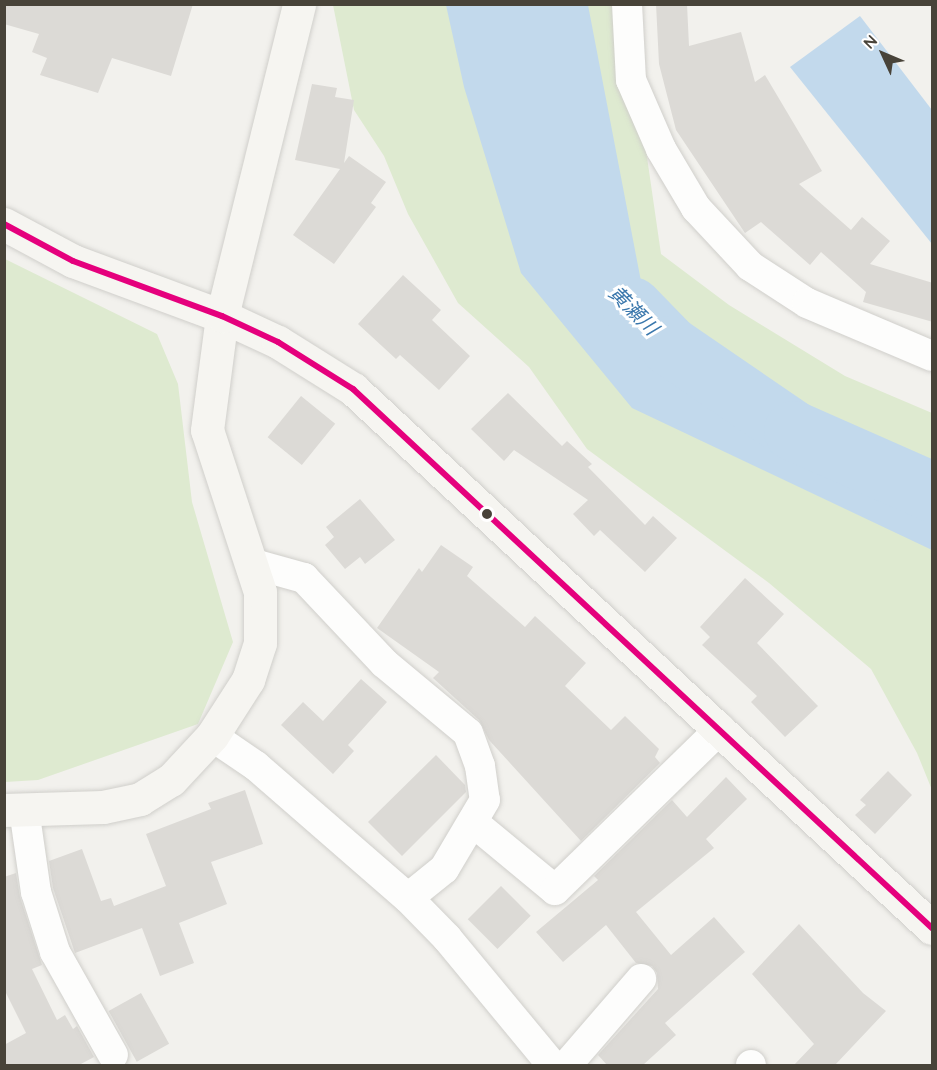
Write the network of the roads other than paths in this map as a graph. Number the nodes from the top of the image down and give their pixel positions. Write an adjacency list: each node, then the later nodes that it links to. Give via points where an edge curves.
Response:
1 (299, 4): 4 (street)
2 (627, 4): 5 (street, via 631,80 660,149 696,208 750,266 807,303)
3 (4, 224): 4 (street, via 73,261)
4 (222, 316): 6 (street, via 207,430); 7 (street, via 278,342 353,388)
5 (933, 356)
6 (250, 563): 8 (street, via 260,592 260,643 248,680); 10 (street, via 304,578 384,663 468,734 480,766 485,800)
7 (720, 729): 10 (street, via 555,890); 12 (street)
8 (212, 736): 9 (street, via 171,780 140,799 104,807); 11 (street, via 256,766)
9 (14, 809): 14 (street, via 55,952)
10 (474, 823): 11 (street, via 444,869)
11 (408, 898): 15 (street, via 447,938)
12 (933, 928)
13 (641, 979): 16 (street)
14 (113, 1055)
15 (553, 1065)
16 (566, 1065)

